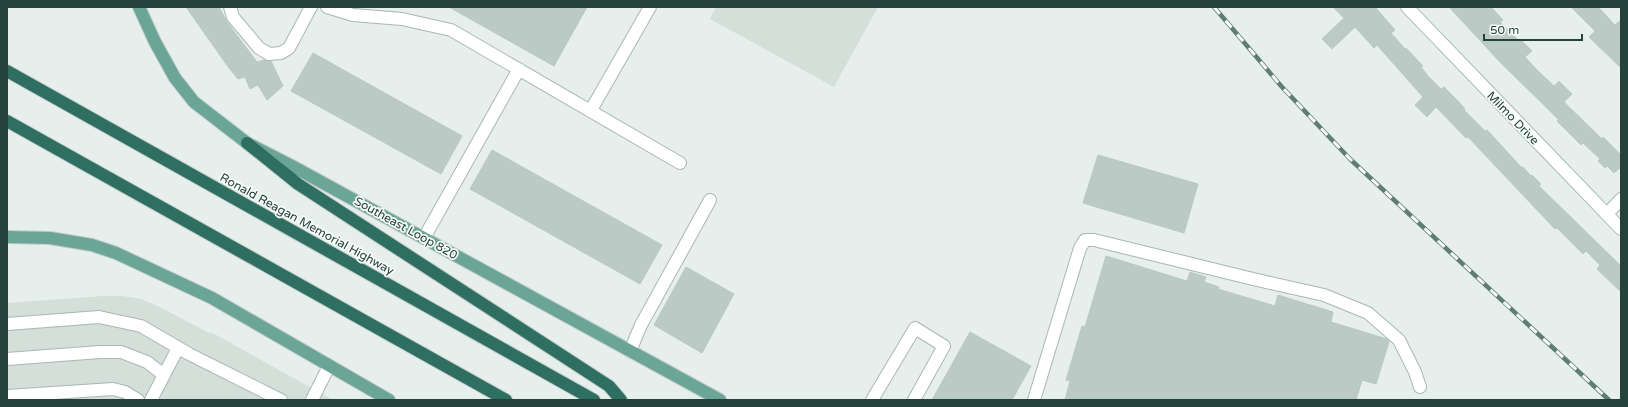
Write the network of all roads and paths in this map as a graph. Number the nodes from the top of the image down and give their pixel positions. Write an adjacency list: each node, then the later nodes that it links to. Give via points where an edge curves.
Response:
1 (139, 7): 11 (main road, Southeast Loop 820, via 154,42 194,102)
2 (230, 7): 3 (street, via 233,17 260,48 269,54 281,53 289,48)
3 (311, 7)
4 (327, 7): 7 (street, via 353,15 402,19 451,30)
5 (650, 7): 9 (street)
6 (1407, 7): 15 (street, Milmo Drive)
7 (519, 69): 9 (street); 18 (street)
8 (7, 71): 33 (highway, Ronald Reagan Memorial Highway)
9 (591, 110): 12 (street)
10 (7, 121): 32 (highway)
11 (247, 143): 18 (main road, Southeast Loop 820); 34 (highway, via 298,184 609,386)
12 (680, 163)
13 (1621, 199): 15 (street)
14 (710, 200): 21 (street)
15 (1607, 214): 16 (street, Milmo Drive)
16 (1621, 229)
17 (7, 237): 23 (main road, via 50,238 92,245 116,253 212,298)
18 (424, 238): 21 (main road, Southeast Loop 820)
19 (7, 324): 20 (street, via 99,317 141,326)
20 (178, 348): 24 (street); 29 (street)
21 (630, 351): 35 (main road, Southeast Loop 820)
22 (7, 359): 24 (street, via 121,352 147,362)
23 (329, 366): 30 (street); 31 (main road)
24 (164, 375): 28 (street)
25 (1420, 387): 38 (street, via 1416,372 1399,340 1368,313 1324,295 1094,240 1085,240 1080,248)
26 (7, 396): 27 (street, via 113,389 125,392)
27 (138, 400)
28 (151, 400)
29 (281, 400)
30 (312, 400)
31 (389, 400)
32 (506, 400)
33 (594, 400)
34 (621, 400)
35 (720, 400)
36 (872, 400): 37 (street, via 915,328 944,346)
37 (914, 400)
38 (1034, 400)

